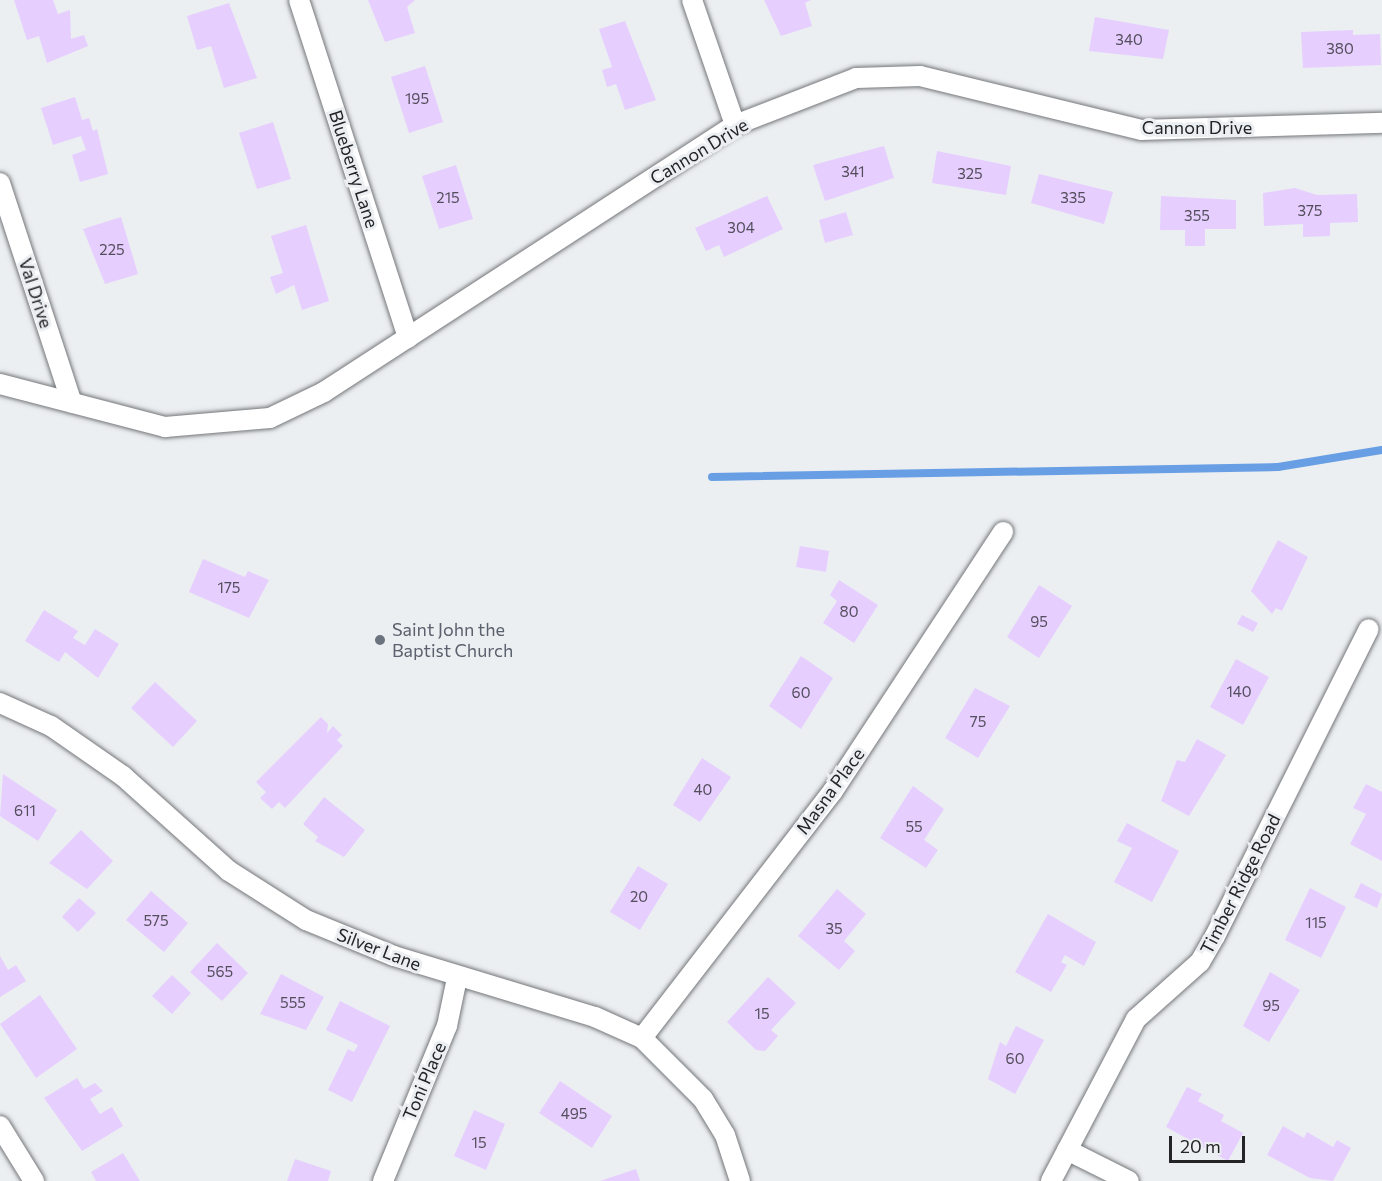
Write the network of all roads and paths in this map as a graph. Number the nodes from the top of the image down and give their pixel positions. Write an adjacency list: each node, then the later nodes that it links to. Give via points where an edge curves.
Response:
1 (299, 0): 6 (street, Blueberry Lane)
2 (692, 0): 4 (street)
3 (1382, 123): 4 (street, Cannon Drive, via 1142,130 920,76 889,74 856,78)
4 (735, 125): 6 (street, Cannon Drive)
5 (0, 183): 8 (street, Val Drive)
6 (408, 338): 8 (street, Cannon Drive, via 324,392 270,418 165,427)
7 (0, 384): 8 (street, Cannon Drive)
8 (72, 403)
9 (1004, 532): 13 (street, Masna Place, via 833,791)
10 (1369, 629): 15 (street, Timber Ridge Road, via 1200,963 1136,1019)
11 (0, 703): 12 (street, Silver Lane, via 51,726 123,776 259,893 306,920)
12 (457, 978): 13 (street, Silver Lane, via 595,1017); 17 (street, Toni Place, via 447,1026)
13 (642, 1038): 18 (street, Silver Lane, via 703,1099 725,1136)
14 (0, 1126): 16 (street)
15 (1067, 1150): 19 (street, Timber Ridge Road); 20 (street)
16 (34, 1181)
17 (383, 1181)
18 (740, 1181)
19 (1050, 1181)
20 (1129, 1181)

